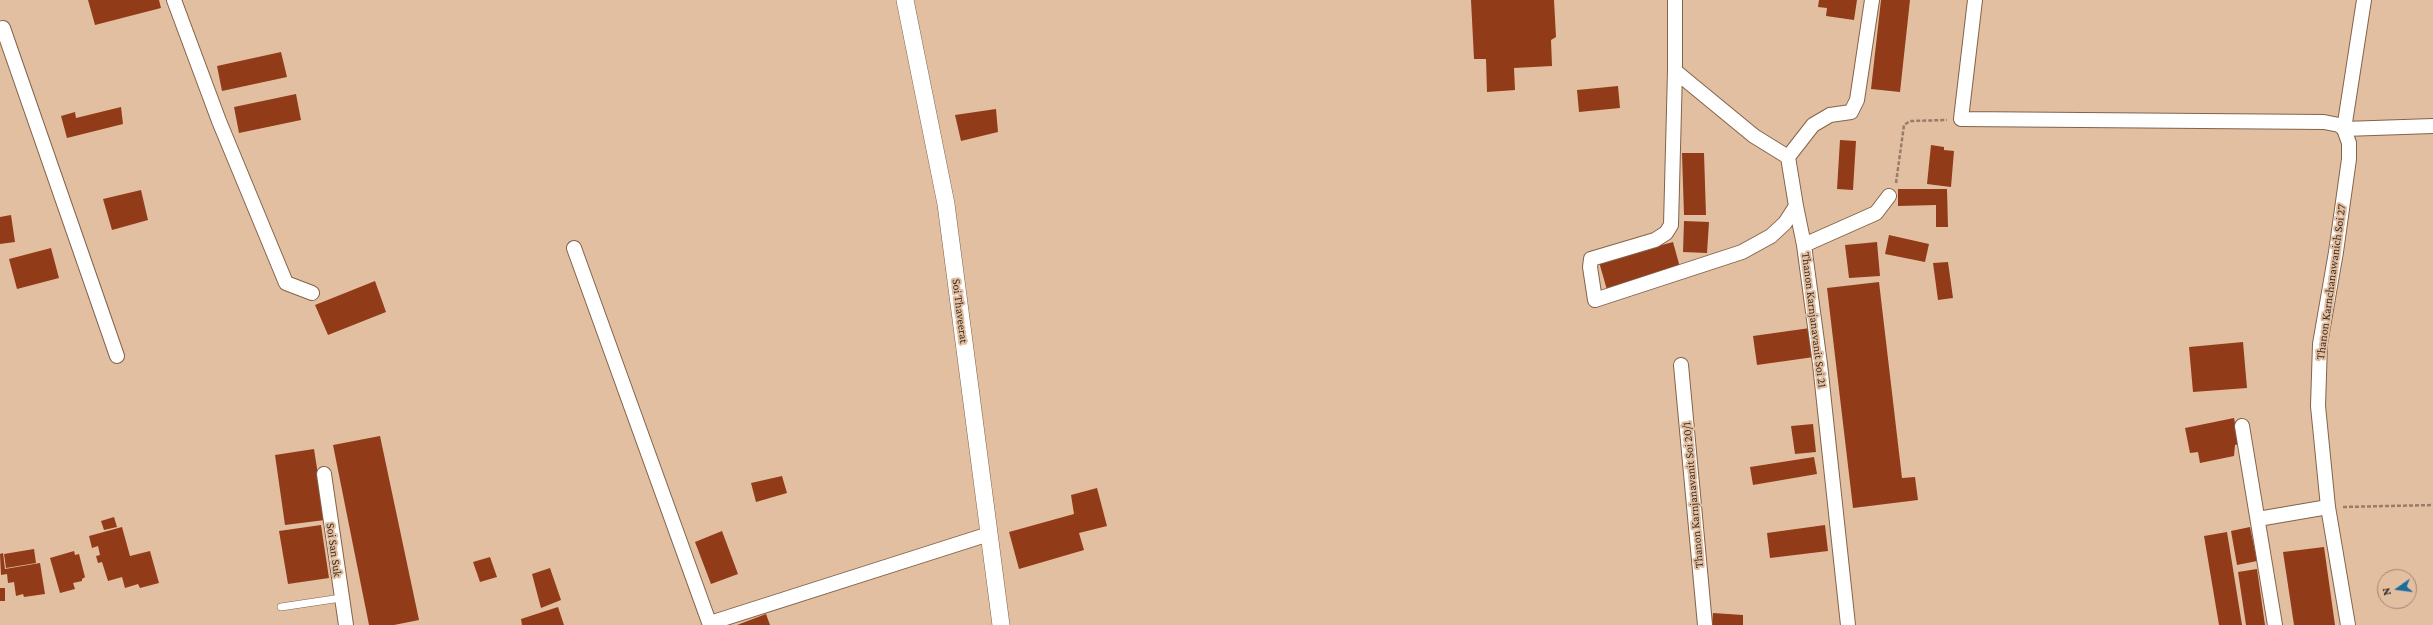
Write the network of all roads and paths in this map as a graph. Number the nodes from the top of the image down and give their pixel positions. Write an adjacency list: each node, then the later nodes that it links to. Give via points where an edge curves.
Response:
1 (174, 0): 17 (street, via 219,121 286,283)
2 (905, 0): 25 (street, Soi Thaveerat, via 946,204)
3 (1675, 0): 8 (street)
4 (1872, 0): 12 (street, via 1854,107 1851,112 1830,115 1813,125)
5 (1975, 0): 9 (street)
6 (2364, 0): 11 (street)
7 (0, 29): 18 (street, via 3,28)
8 (1675, 71): 12 (street, via 1754,136); 14 (street, via 1671,225 1666,233 1654,240 1591,259 1595,300 1752,248 1771,236)
9 (1961, 119): 11 (street, via 2324,122 2339,125); 13 (path, via 1910,121 1905,124 1896,183)
10 (2433, 126): 11 (street)
11 (2344, 129): 23 (street, Thanon Karnchanawanich Soi 27, via 2349,159 2319,359 2319,430)
12 (1788, 157): 14 (street)
13 (1889, 196): 15 (street, Thanon Karnjanavanit Soi 21, via 1876,213)
14 (1796, 206): 15 (street)
15 (1804, 245): 32 (street, Thanon Karnjanavanit Soi 21, via 1820,364)
16 (574, 248): 28 (street)
17 (312, 293)
18 (117, 356)
19 (1681, 365): 31 (street, Thanon Karnjanavanit Soi 20/1)
20 (2242, 426): 24 (street)
21 (324, 474): 26 (street, Soi San Suk)
22 (2433, 505): 23 (path)
23 (2328, 507): 24 (street); 34 (street, Thanon Karnchanawanich Soi 27)
24 (2258, 519): 33 (street)
25 (989, 534): 28 (street); 30 (street, Soi Thaveerat)
26 (341, 598): 27 (lane); 29 (street, Soi San Suk)
27 (281, 607)
28 (710, 624)
29 (346, 625)
30 (1001, 625)
31 (1705, 625)
32 (1848, 625)
33 (2275, 625)
34 (2348, 625)

